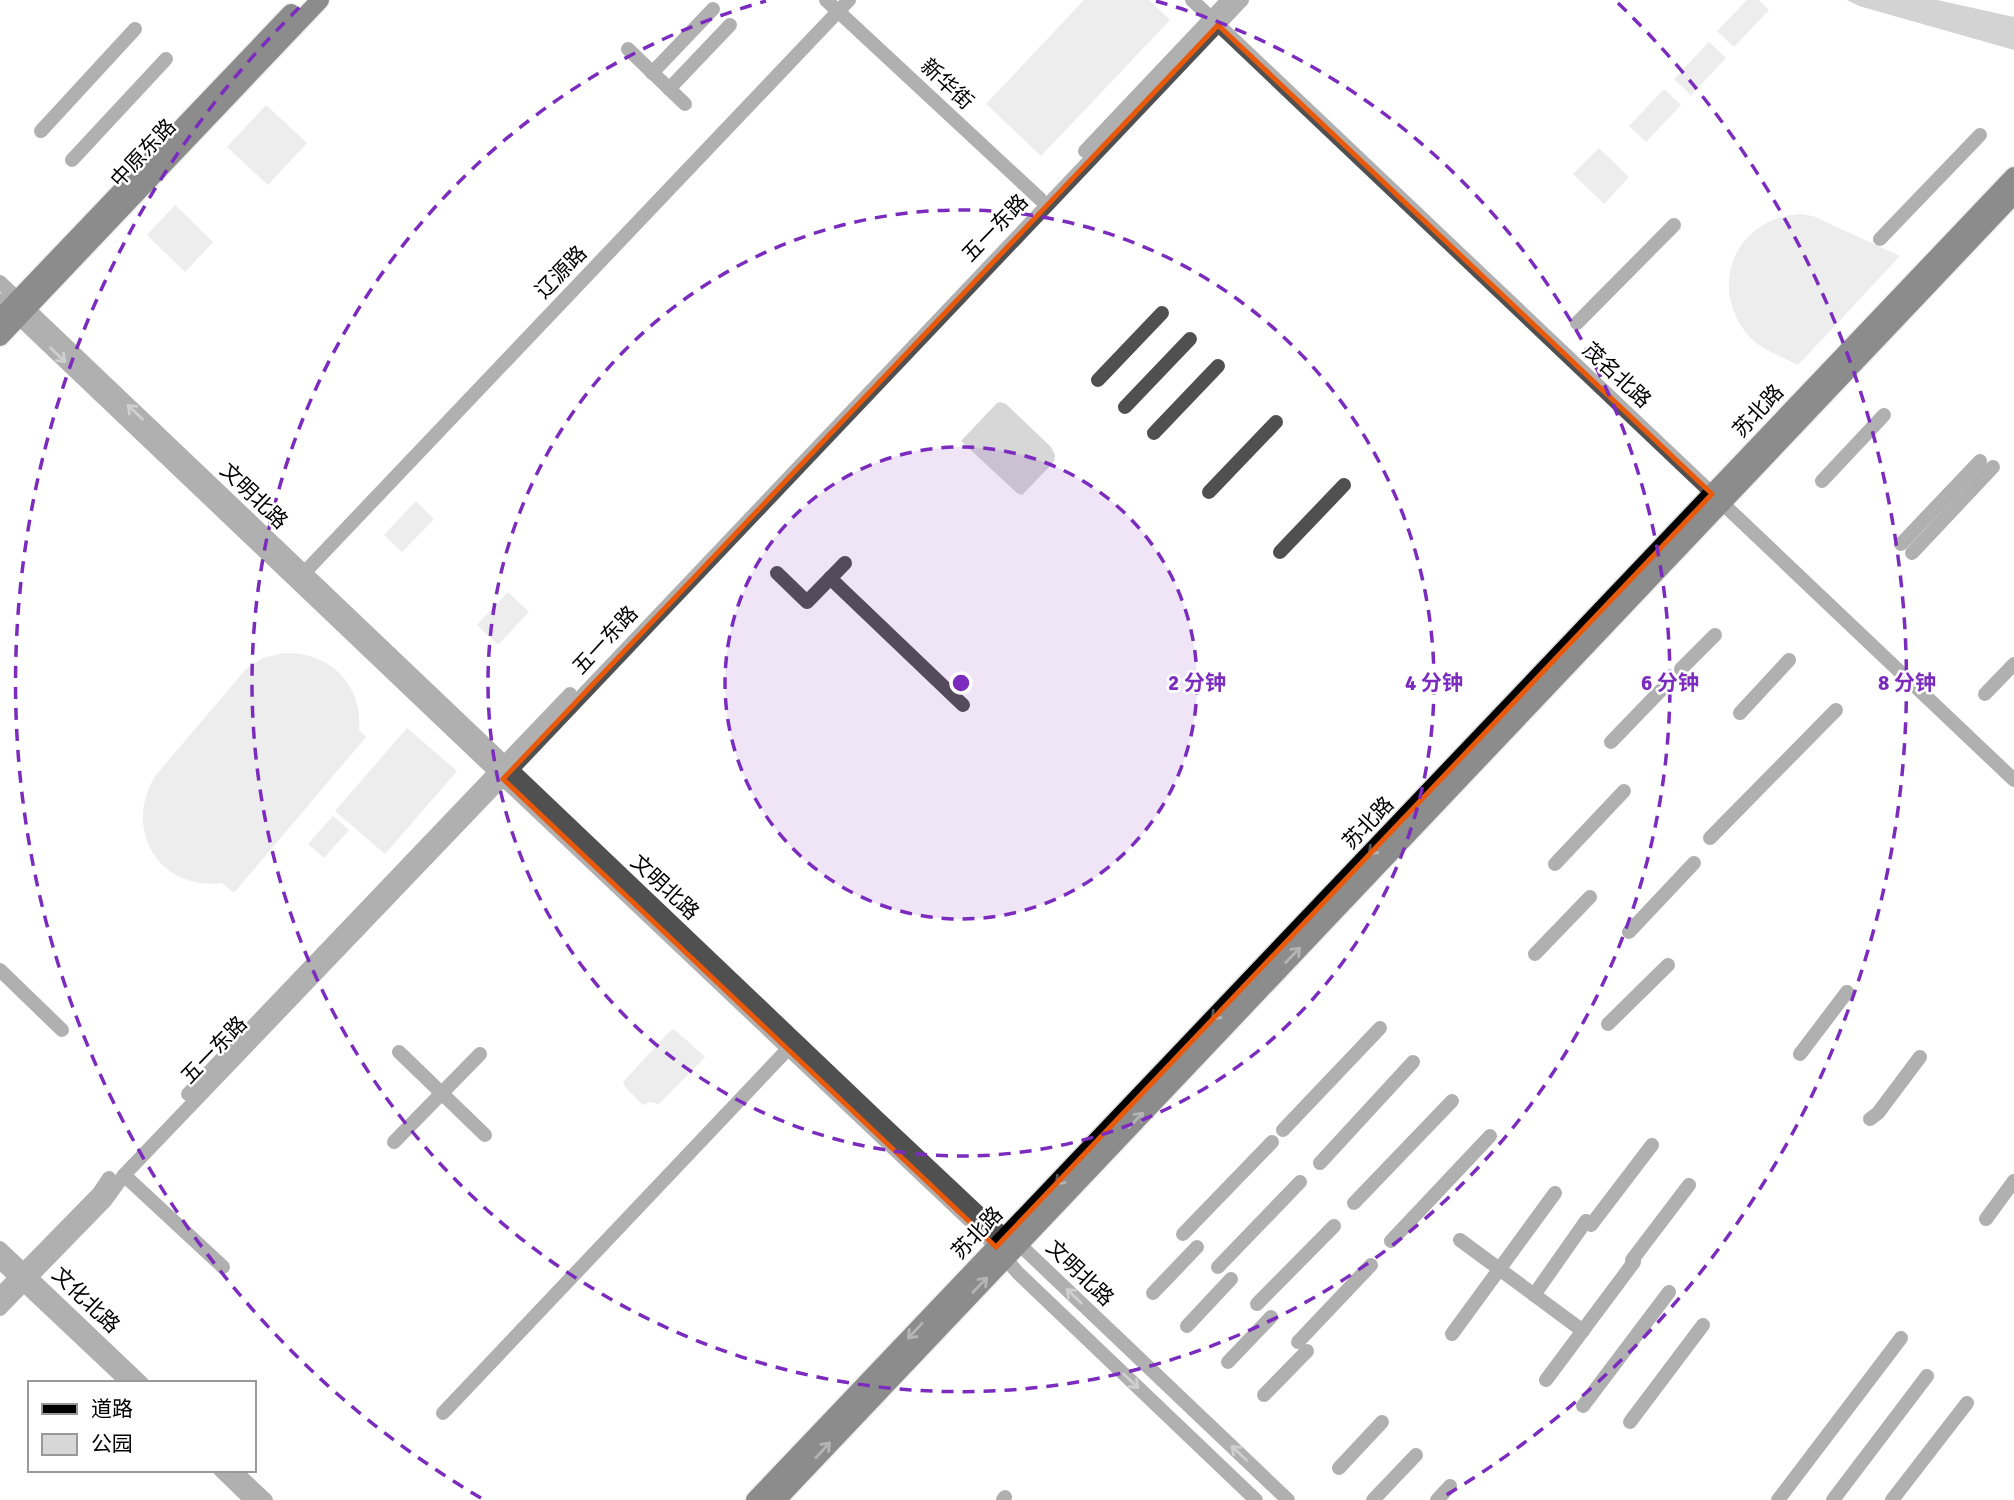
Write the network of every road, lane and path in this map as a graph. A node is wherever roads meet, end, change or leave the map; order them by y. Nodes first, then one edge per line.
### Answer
1 (303, 0) edge
2 (320, 0) edge
3 (826, 0) edge
4 (849, 0) edge
5 (1192, 0) edge
6 (1228, 0) edge
7 (1242, 0) edge
8 (713, 9) dead end
9 (838, 11) junction
10 (1214, 21) junction
11 (730, 25) dead end
12 (135, 29) dead end
13 (628, 49) dead end
14 (166, 59) dead end
15 (652, 73) junction
16 (669, 89) junction
17 (685, 104) dead end
18 (41, 131) dead end
19 (1980, 135) dead end
20 (72, 160) dead end
21 (2014, 176) edge
22 (2014, 195) edge
23 (1040, 199) junction
24 (1674, 225) dead end
25 (1880, 239) dead end
26 (0, 282) edge
27 (12, 309) edge
28 (1162, 313) dead end
29 (1577, 323) dead end
30 (0, 337) edge
31 (1190, 339) dead end
32 (1218, 366) dead end
33 (1098, 380) dead end
34 (1125, 407) dead end
35 (1884, 415) dead end
36 (1276, 422) dead end
37 (1154, 433) dead end
38 (1987, 464) dead end
39 (1822, 481) dead end
40 (1343, 485) dead end
41 (1209, 492) dead end
42 (1717, 499) junction
43 (1906, 549) dead end
44 (1280, 552) dead end
45 (845, 563) dead end
46 (304, 573) junction
47 (777, 573) dead end
48 (830, 578) junction
49 (1715, 635) dead end
50 (1789, 660) dead end
51 (2014, 664) edge
52 (1681, 669) dead end
53 (1667, 684) dead end
54 (1984, 694) dead end
55 (963, 705) dead end
56 (1836, 710) dead end
57 (1740, 713) dead end
58 (1611, 742) dead end
59 (503, 771) junction
60 (2014, 780) edge
61 (1624, 791) dead end
62 (1710, 838) dead end
63 (1694, 863) dead end
64 (1555, 864) dead end
65 (1590, 897) dead end
66 (1629, 932) dead end
67 (1535, 954) dead end
68 (1668, 965) dead end
69 (0, 970) edge
70 (1847, 992) dead end
71 (1608, 1024) dead end
72 (1380, 1028) dead end
73 (62, 1030) dead end
74 (788, 1049) junction
75 (399, 1052) dead end
76 (1800, 1054) dead end
77 (480, 1055) dead end
78 (1920, 1057) dead end
79 (1413, 1062) dead end
80 (442, 1093) junction
81 (1452, 1101) dead end
82 (1870, 1119) dead end
83 (1283, 1130) dead end
84 (485, 1135) dead end
85 (1490, 1136) dead end
86 (394, 1142) dead end
87 (1272, 1142) dead end
88 (1652, 1145) dead end
89 (1320, 1163) dead end
90 (124, 1175) junction
91 (2014, 1181) edge
92 (1300, 1182) dead end
93 (1689, 1185) dead end
94 (1555, 1193) dead end
95 (1354, 1203) dead end
96 (1986, 1219) dead end
97 (1334, 1226) dead end
98 (1183, 1234) dead end
99 (1460, 1240) dead end
100 (1391, 1241) dead end
101 (1007, 1246) junction
102 (1197, 1247) dead end
103 (0, 1248) edge
104 (0, 1262) edge
105 (1371, 1265) dead end
106 (223, 1267) dead end
107 (1218, 1267) dead end
108 (1500, 1269) junction
109 (24, 1277) junction
110 (1231, 1279) dead end
111 (1670, 1292) dead end
112 (1153, 1293) dead end
113 (0, 1294) edge
114 (1534, 1295) junction
115 (1257, 1304) dead end
116 (0, 1309) edge
117 (1271, 1317) dead end
118 (1703, 1325) dead end
119 (1187, 1326) dead end
120 (1583, 1331) junction
121 (1452, 1334) dead end
122 (1901, 1338) dead end
123 (1228, 1362) dead end
124 (1927, 1376) dead end
125 (1546, 1380) dead end
126 (126, 1381) edge
127 (140, 1381) edge
128 (1264, 1395) dead end
129 (1966, 1403) dead end
130 (1583, 1406) dead end
131 (443, 1413) dead end
132 (1382, 1422) dead end
133 (1630, 1422) dead end
134 (1416, 1455) dead end
135 (1339, 1468) dead end
136 (222, 1472) edge
137 (236, 1472) edge
138 (1450, 1486) dead end
139 (251, 1500) edge
140 (266, 1500) edge
141 (755, 1500) edge
142 (776, 1500) edge
143 (1256, 1500) edge
144 (1288, 1500) edge
145 (1373, 1500) edge
146 (1437, 1500) edge
147 (1778, 1500) edge
148 (1833, 1500) edge
149 (1892, 1500) edge

1 - 27 main road, 中原东路
2 - 27 main road, 中原东路
3 - 9 street, 新华街
4 - 9 street, 辽源路
5 - 10 street, 茂名北路
6 - 10 street, 五一东路
7 - 10 street, 五一东路
8 - 15 street
9 - 23 street, 新华街
9 - 46 street, 辽源路
10 - 23 street, 五一东路
10 - 42 street, 茂名北路
10 - 59 street, 五一东路
11 - 16 street
12 - 18 street
13 - 15 street
14 - 20 street
15 - 16 street
16 - 17 street
19 - 25 street
21 - 42 main road, 苏北路
22 - 42 main road, 苏北路
23 - 59 street, 五一东路
24 - 29 street
26 - 27 street
27 - 30 main road, 中原东路
46 -> 27 street, 文明北路
27 -> 59 street, 文明北路
28 - 33 street
31 - 34 street
32 - 37 street
35 - 39 street
36 - 41 street
38 - 43 street
40 - 44 street
42 - 60 street, 茂名北路
42 - 101 main road, 苏北路
45 - 48 street
46 - 59 street, 文明北路
47 - 48 street
48 - 55 street
49 - 52 street
50 - 57 street
51 - 54 street
53 - 58 street
56 - 62 street
59 - 74 street, 文明北路
59 - 90 street, 五一东路
59 - 101 street, 文明北路
59 - 109 street, 五一东路
61 - 64 street
63 - 66 street
65 - 67 street
68 - 71 street
69 - 73 street
70 - 76 street
72 - 83 street
74 - 101 street, 文明北路
74 - 131 street
75 - 80 street
77 - 80 street
78 - 82 street
79 - 89 street
80 - 84 street
80 - 86 street
81 - 95 street
85 - 100 street
87 - 98 street
88 - 114 street
90 - 106 street
90 - 109 street, 五一东路
91 - 96 street
92 - 107 street
93 - 120 street
94 - 108 street
97 - 115 street
99 - 108 street
101 -> 141 main road, 苏北路
142 -> 101 main road, 苏北路
101 -> 143 street, 文明北路
144 -> 101 street, 文明北路
102 - 112 street
103 - 109 street, 文化北路
104 - 109 street, 文化北路
105 - 128 street
108 - 114 street
108 - 121 street
109 - 113 street, 五一东路
109 - 116 street, 五一东路
109 - 126 street, 文化北路
109 - 127 street, 文化北路
110 - 119 street
111 - 130 street
114 - 120 street
117 - 123 street
118 - 133 street
120 - 125 street
122 - 147 street
124 - 148 street
129 - 149 street
132 - 135 street
134 - 145 street
136 - 139 street
137 - 140 street
138 - 146 street

